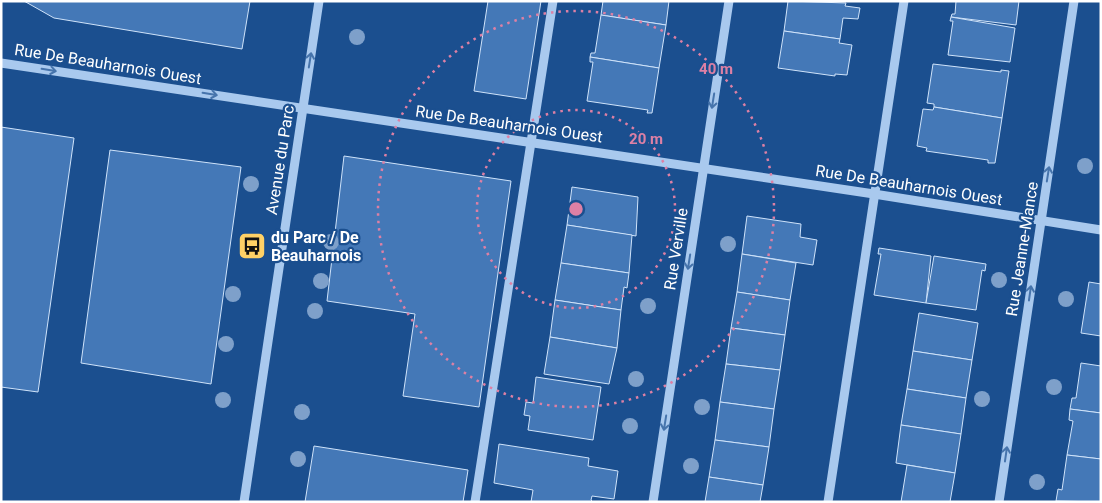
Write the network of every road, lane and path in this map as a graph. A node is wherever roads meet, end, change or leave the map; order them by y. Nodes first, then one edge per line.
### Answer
1 (319, 1) edge
2 (553, 1) edge
3 (728, 1) edge
4 (904, 1) edge
5 (1074, 1) edge
6 (1, 63) edge
7 (304, 108) junction
8 (532, 142) junction
9 (704, 168) junction
10 (874, 194) junction
11 (1041, 222) junction
12 (1101, 230) edge
13 (244, 502) edge
14 (475, 502) edge
15 (653, 502) edge
16 (828, 502) edge
17 (999, 502) edge

7 -> 1 street, Avenue du Parc
2 - 8 street
3 -> 9 street, Rue Verville
4 - 10 street
11 -> 5 street, Rue Jeanne-Mance
6 -> 7 street, Rue De Beauharnois Ouest
7 - 8 street, Rue De Beauharnois Ouest
7 - 13 street, Avenue du Parc
8 - 9 street, Rue De Beauharnois Ouest
8 - 14 street
9 - 10 street, Rue De Beauharnois Ouest
9 -> 15 street, Rue Verville
10 - 11 street, Rue De Beauharnois Ouest
10 - 16 street
11 - 12 street, Rue De Beauharnois Ouest
17 -> 11 street, Rue Jeanne-Mance

